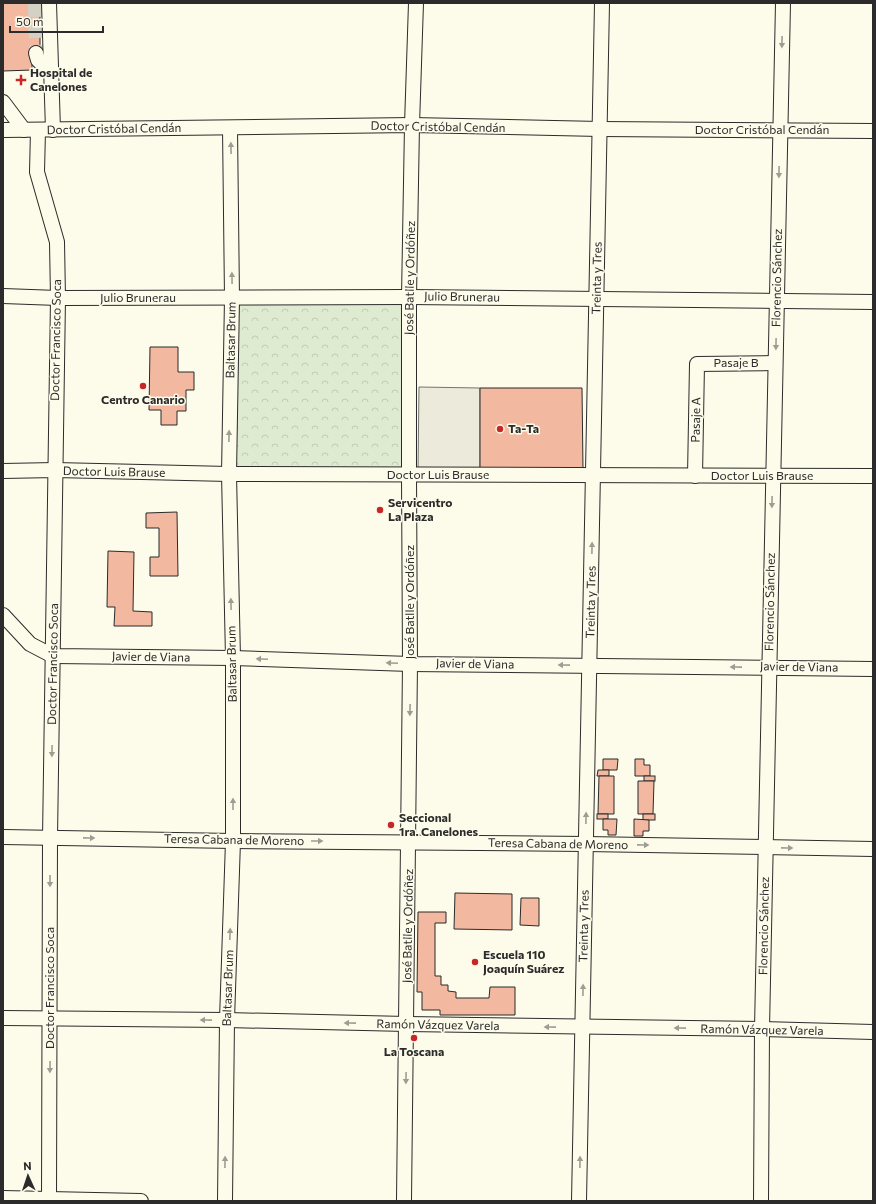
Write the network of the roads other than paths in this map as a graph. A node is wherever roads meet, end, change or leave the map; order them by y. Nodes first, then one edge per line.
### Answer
1 (49, 3) edge
2 (416, 3) edge
3 (602, 3) edge
4 (783, 3) edge
5 (36, 53) tunnel mouth
6 (51, 73) junction
7 (3, 102) edge
8 (412, 125) junction
9 (230, 128) junction
10 (600, 129) junction
11 (3, 130) edge
12 (31, 130) junction
13 (53, 130) junction
14 (780, 130) junction
15 (873, 131) edge
16 (3, 296) edge
17 (409, 297) junction
18 (58, 298) junction
19 (232, 298) junction
20 (596, 299) junction
21 (776, 301) junction
22 (873, 302) edge
23 (775, 363) junction
24 (697, 364) joint
25 (55, 470) junction
26 (3, 471) edge
27 (229, 474) junction
28 (409, 475) junction
29 (593, 476) junction
30 (695, 476) junction
31 (773, 476) junction
32 (873, 476) edge
33 (3, 615) edge
34 (53, 656) junction
35 (233, 658) junction
36 (410, 664) junction
37 (590, 665) junction
38 (769, 667) junction
39 (873, 669) edge
40 (3, 837) edge
41 (50, 838) junction
42 (233, 841) junction
43 (408, 842) junction
44 (586, 844) junction
45 (766, 847) junction
46 (873, 849) edge
47 (3, 1018) edge
48 (50, 1018) junction
49 (227, 1020) junction
50 (407, 1024) junction
51 (583, 1027) junction
52 (762, 1029) junction
53 (873, 1032) edge
54 (3, 1198) edge
55 (49, 1200) edge
56 (141, 1201) edge
57 (225, 1201) edge
58 (404, 1201) edge
59 (579, 1201) edge
60 (761, 1201) edge

1 - 6 street
2 - 8 street, José Batlle y Ordóñez
3 - 10 street, Treinta y Tres
4 -> 14 street, Florencio Sánchez
5 - 6 street
6 - 13 street
7 - 12 street
8 - 9 street, Doctor Cristóbal Cendán
8 - 10 street, Doctor Cristóbal Cendán
8 - 17 street, José Batlle y Ordóñez
9 - 13 street, Doctor Cristóbal Cendán
19 -> 9 street, Baltasar Brum
10 - 14 street, Doctor Cristóbal Cendán
10 - 20 street, Treinta y Tres
11 - 12 street, Doctor Cristóbal Cendán
12 - 13 street, Doctor Cristóbal Cendán
12 - 18 street, Doctor Francisco Soca
14 - 15 street, Doctor Cristóbal Cendán
14 -> 21 street, Florencio Sánchez
16 - 18 street, Julio Brunerau
17 - 19 street, Julio Brunerau
17 - 20 street, Julio Brunerau
17 - 28 street, José Batlle y Ordóñez
18 - 19 street, Julio Brunerau
18 - 25 street, Doctor Francisco Soca
27 -> 19 street, Baltasar Brum
20 - 21 street, Julio Brunerau
20 - 29 street, Treinta y Tres
21 - 22 street, Julio Brunerau
21 -> 23 street, Florencio Sánchez
23 - 24 street, Pasaje B
23 - 31 street, Florencio Sánchez
24 - 30 street, Pasaje A
25 - 26 street, Doctor Luis Brause
25 - 27 street, Doctor Luis Brause
25 - 34 street, Doctor Francisco Soca
27 - 28 street, Doctor Luis Brause
35 -> 27 street, Baltasar Brum
28 - 29 street, Doctor Luis Brause
28 - 36 street, José Batlle y Ordóñez
29 - 30 street, Doctor Luis Brause
37 -> 29 street, Treinta y Tres
30 - 31 street, Doctor Luis Brause
31 - 32 street, Doctor Luis Brause
31 -> 38 street, Florencio Sánchez
33 - 34 street
34 - 35 street, Javier de Viana
34 -> 41 street, Doctor Francisco Soca
36 -> 35 street, Javier de Viana
42 -> 35 street, Baltasar Brum
37 -> 36 street, Javier de Viana
36 -> 43 street, José Batlle y Ordóñez
38 -> 37 street, Javier de Viana
44 -> 37 street, Treinta y Tres
38 - 39 street, Javier de Viana
38 - 45 street, Florencio Sánchez
40 - 41 street, Teresa Cabana de Moreno
41 -> 42 street, Teresa Cabana de Moreno
41 -> 48 street, Doctor Francisco Soca
42 -> 43 street, Teresa Cabana de Moreno
49 -> 42 street, Baltasar Brum
43 - 44 street, Teresa Cabana de Moreno
43 - 50 street, José Batlle y Ordóñez
44 -> 45 street, Teresa Cabana de Moreno
51 -> 44 street, Treinta y Tres
45 -> 46 street, Teresa Cabana de Moreno
45 - 52 street, Florencio Sánchez
47 - 48 street, Ramón Vázquez Varela
49 -> 48 street, Ramón Vázquez Varela
48 -> 55 street, Doctor Francisco Soca
50 -> 49 street, Ramón Vázquez Varela
57 -> 49 street, Baltasar Brum
51 -> 50 street, Ramón Vázquez Varela
50 -> 58 street, José Batlle y Ordóñez
52 -> 51 street, Ramón Vázquez Varela
59 -> 51 street, Treinta y Tres
52 - 53 street, Ramón Vázquez Varela
52 - 60 street, Florencio Sánchez
54 - 55 street
55 - 56 street

